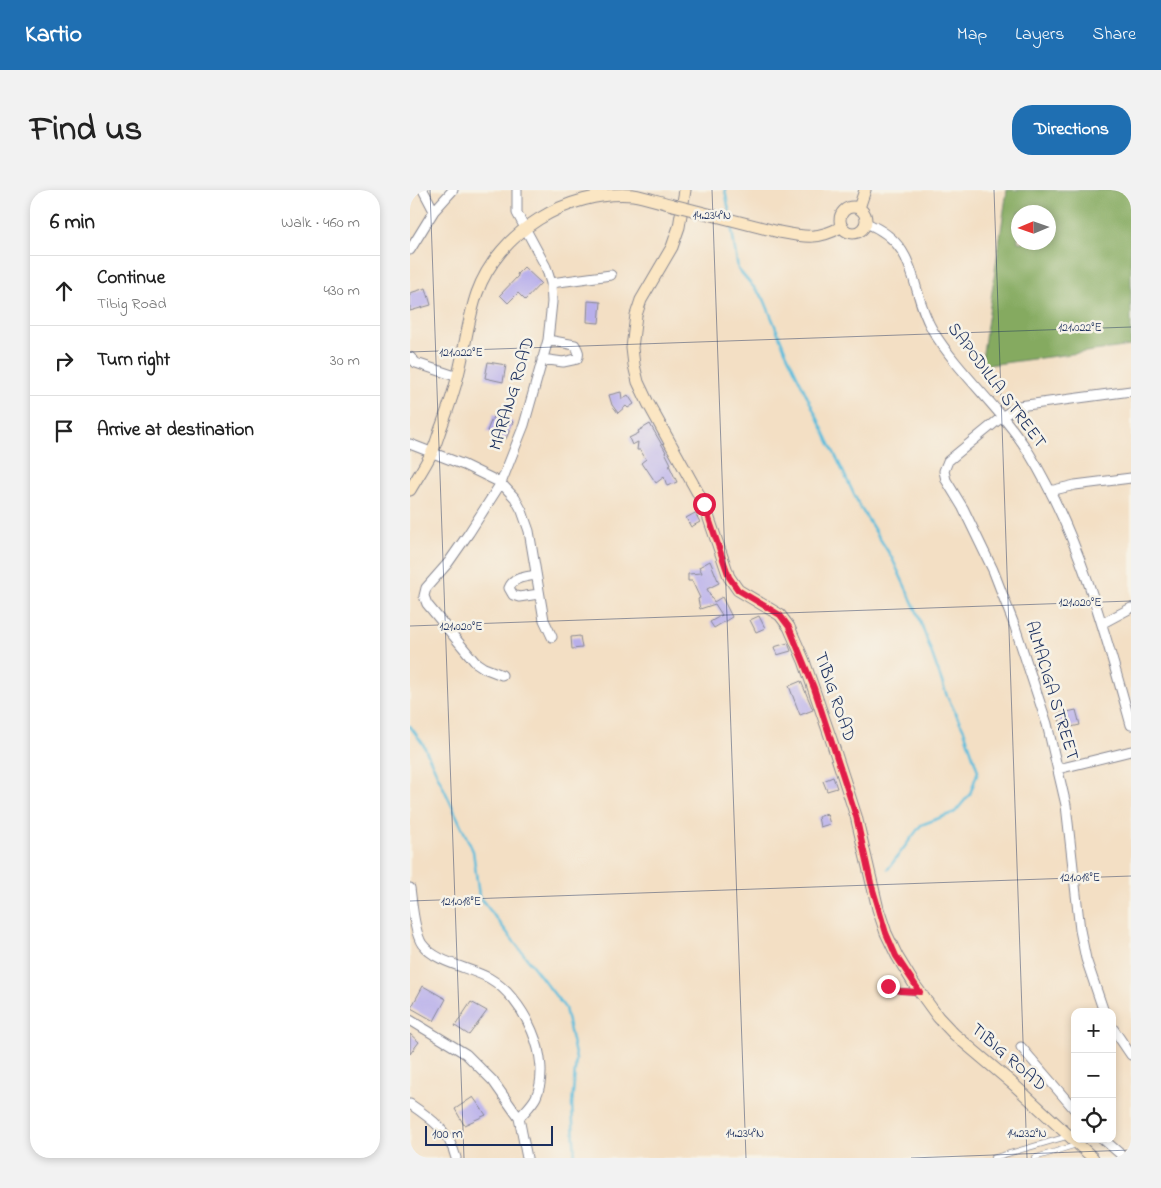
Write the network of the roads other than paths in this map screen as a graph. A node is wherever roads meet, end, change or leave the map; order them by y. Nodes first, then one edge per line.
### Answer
1 (423, 190) edge
2 (453, 190) edge
3 (517, 190) edge
4 (684, 190) edge
5 (865, 190) edge
6 (859, 208) junction
7 (434, 210) junction
8 (866, 224) junction
9 (524, 227) junction
10 (841, 227) junction
11 (410, 250) edge
12 (611, 275) dead end
13 (551, 282) junction
14 (548, 340) junction
15 (410, 357) edge
16 (542, 359) junction
17 (458, 377) junction
18 (1131, 390) edge
19 (1003, 416) junction
20 (410, 444) edge
21 (432, 452) junction
22 (1131, 478) edge
23 (500, 483) junction
24 (410, 490) edge
25 (1050, 491) junction
26 (536, 575) junction
27 (539, 594) junction
28 (1131, 608) edge
29 (1102, 623) junction
30 (552, 637) dead end
31 (502, 675) dead end
32 (1131, 724) edge
33 (1131, 751) edge
34 (1058, 769) junction
35 (410, 888) edge
36 (412, 917) edge
37 (888, 986) dead end
38 (920, 992) junction
39 (1103, 1008) edge
40 (410, 1020) edge
41 (1116, 1033) edge
42 (1022, 1047) dead end
43 (1131, 1055) edge
44 (410, 1104) edge
45 (1071, 1105) edge
46 (519, 1118) junction
47 (1070, 1135) junction
48 (1108, 1143) edge
49 (1079, 1144) junction
50 (456, 1158) edge
51 (527, 1158) edge
52 (993, 1158) edge
53 (1034, 1158) edge
54 (1093, 1158) edge
55 (1125, 1158) edge

1 - 7 street
2 - 7 street
3 - 9 street, MARANG ROAD
4 - 38 main road, TIBIG ROAD
5 - 6 main road
6 - 8 main road
6 - 10 main road
7 - 11 street
8 - 10 main road
8 - 19 street, SAPODILLA STREET
9 - 10 main road, bridge
9 - 13 street, MARANG ROAD
9 - 17 main road
12 - 13 street
13 - 14 street, MARANG ROAD
14 - 16 street, MARANG ROAD
14 - 16 street
15 - 17 street
16 - 23 street, MARANG ROAD
17 - 21 main road
18 - 19 street, ALMACIGA STREET
19 - 25 street, SAPODILLA STREET
19 - 34 street, ALMACIGA STREET
20 - 21 street
21 - 23 street
21 - 24 main road
22 - 25 street
23 - 26 street
23 - 31 street, MARANG ROAD
25 - 29 street, SAPODILLA STREET
26 - 27 street
26 - 27 street
27 - 30 street
28 - 29 street
29 - 32 street, SAPODILLA STREET
33 - 34 street
34 - 39 street, ALMACIGA STREET
35 - 36 street
36 - 46 street
37 - 38 lane
38 - 47 main road, TIBIG ROAD
40 - 46 street
41 - 43 street
42 - 45 street
44 - 50 street
46 - 51 street
47 - 49 main road, TIBIG ROAD
47 - 52 lane
48 - 55 street
49 - 53 lane
49 - 54 main road, TIBIG ROAD

